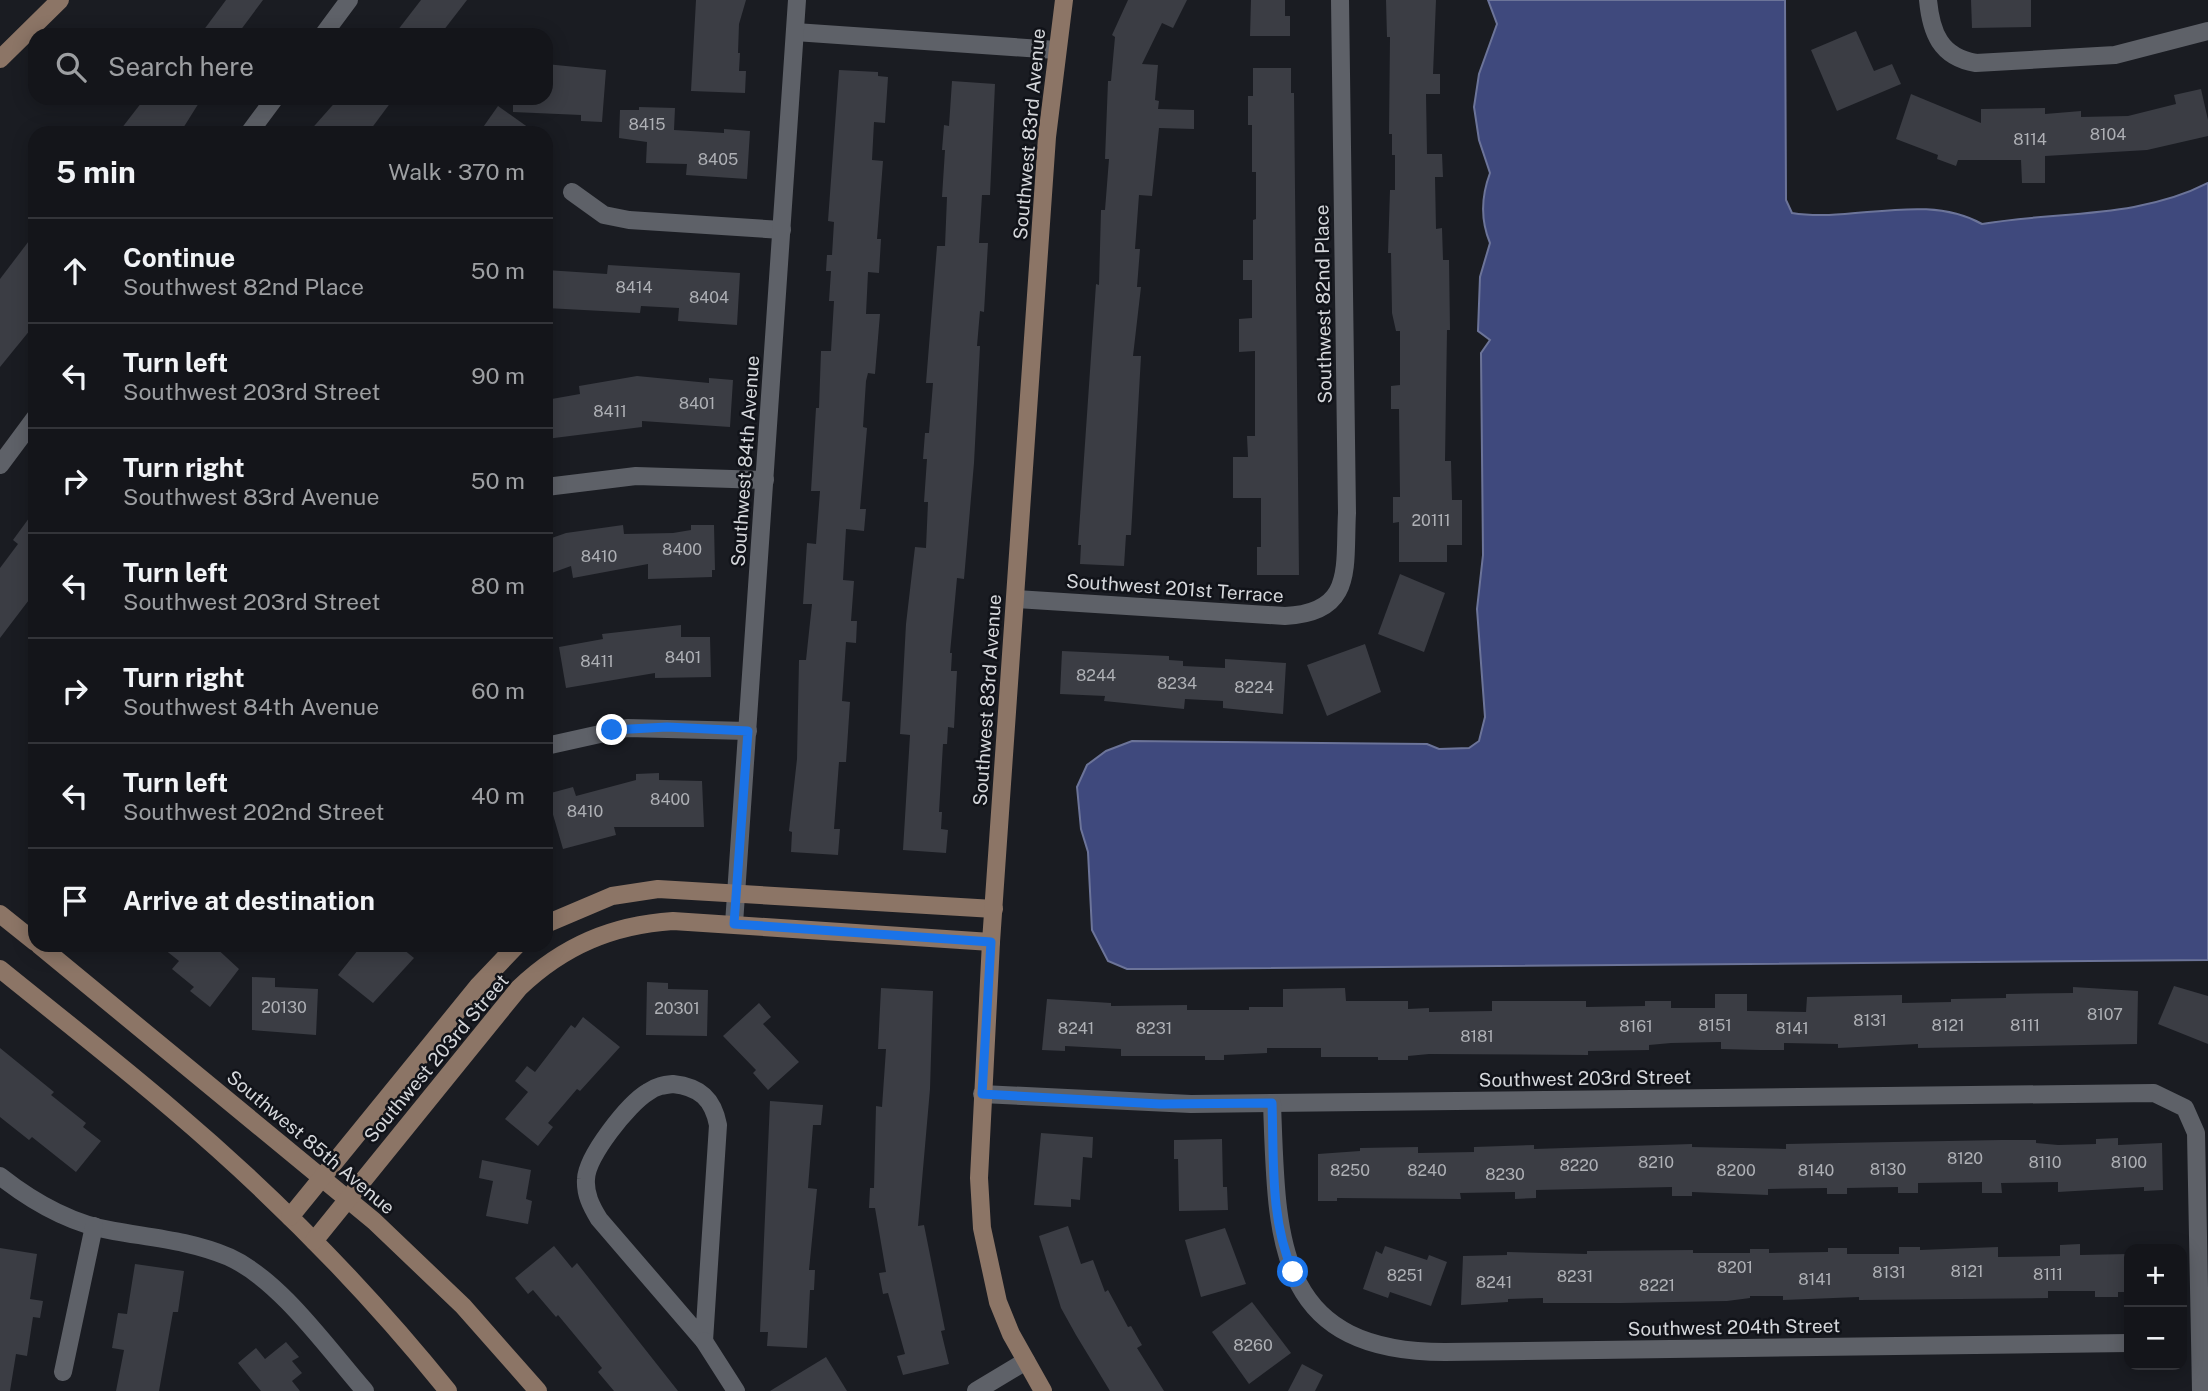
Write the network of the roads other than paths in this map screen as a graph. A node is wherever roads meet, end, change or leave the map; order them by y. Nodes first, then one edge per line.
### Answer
1 (60, 0) edge
2 (349, 0) edge
3 (797, 0) edge
4 (1063, 0) edge
5 (1340, 0) edge
6 (1928, 0) edge
7 (32, 28) edge
8 (328, 28) edge
9 (28, 31) edge
10 (2208, 31) edge
11 (795, 32) junction
12 (1056, 50) junction
13 (0, 59) edge
14 (270, 105) edge
15 (254, 126) edge
16 (572, 192) dead end
17 (782, 230) junction
18 (28, 427) edge
19 (0, 465) edge
20 (765, 480) junction
21 (553, 486) edge
22 (1016, 598) junction
23 (1330, 605) joint
24 (748, 731) junction
25 (553, 745) edge
26 (737, 893) junction
27 (994, 909) junction
28 (0, 914) edge
29 (553, 921) edge
30 (734, 924) junction
31 (28, 937) edge
32 (991, 942) junction
33 (47, 952) edge
34 (510, 952) edge
35 (0, 969) edge
36 (982, 1094) junction
37 (1272, 1103) junction
38 (0, 1176) edge
39 (323, 1176) junction
40 (348, 1199) junction
41 (290, 1217) junction
42 (94, 1226) junction
43 (314, 1241) junction
44 (704, 1341) junction
45 (2124, 1343) edge
46 (2191, 1343) edge
47 (1026, 1362) junction
48 (63, 1372) dead end
49 (356, 1388) edge
50 (448, 1391) edge
51 (538, 1391) edge
52 (736, 1391) edge
53 (976, 1391) edge
54 (1043, 1391) edge
55 (2201, 1391) edge

1 - 7 street
2 - 8 street
3 - 11 street, Southwest 84th Avenue
4 - 12 street, Southwest 83rd Avenue
5 - 23 street, Southwest 82nd Place
6 - 10 street
9 - 13 street
11 - 12 street
11 - 17 street, Southwest 84th Avenue
12 - 22 street, Southwest 83rd Avenue
14 - 15 street
16 - 17 street
17 - 20 street, Southwest 84th Avenue
18 - 19 street
20 - 21 street
20 - 24 street, Southwest 84th Avenue
22 - 23 street, Southwest 201st Terrace
22 - 27 street, Southwest 83rd Avenue
24 - 25 street
24 - 26 street, Southwest 84th Avenue
26 - 27 street
26 - 29 street
26 - 30 street, Southwest 84th Avenue
27 - 32 street, Southwest 83rd Avenue
28 - 31 street, Southwest 85th Avenue
30 - 32 street, Southwest 203rd Street
30 - 40 street, Southwest 203rd Street
32 - 36 street, Southwest 83rd Avenue
33 - 39 street, Southwest 85th Avenue
34 - 39 street, Southwest 203rd Street
35 - 41 street
36 - 37 street, Southwest 203rd Street
36 - 47 street, Southwest 83rd Avenue
37 - 45 street, Southwest 204th Street
37 - 46 street, Southwest 203rd Street
38 - 42 street
39 - 40 street, Southwest 85th Avenue
39 - 41 street, Southwest 203rd Street
40 - 43 street, Southwest 203rd Street
40 - 51 street, Southwest 85th Avenue
41 - 43 street
42 - 48 street
42 - 49 street
43 - 50 street
44 - 44 street
44 - 52 street
46 - 55 street
47 - 53 street
47 - 54 street, Southwest 83rd Avenue

